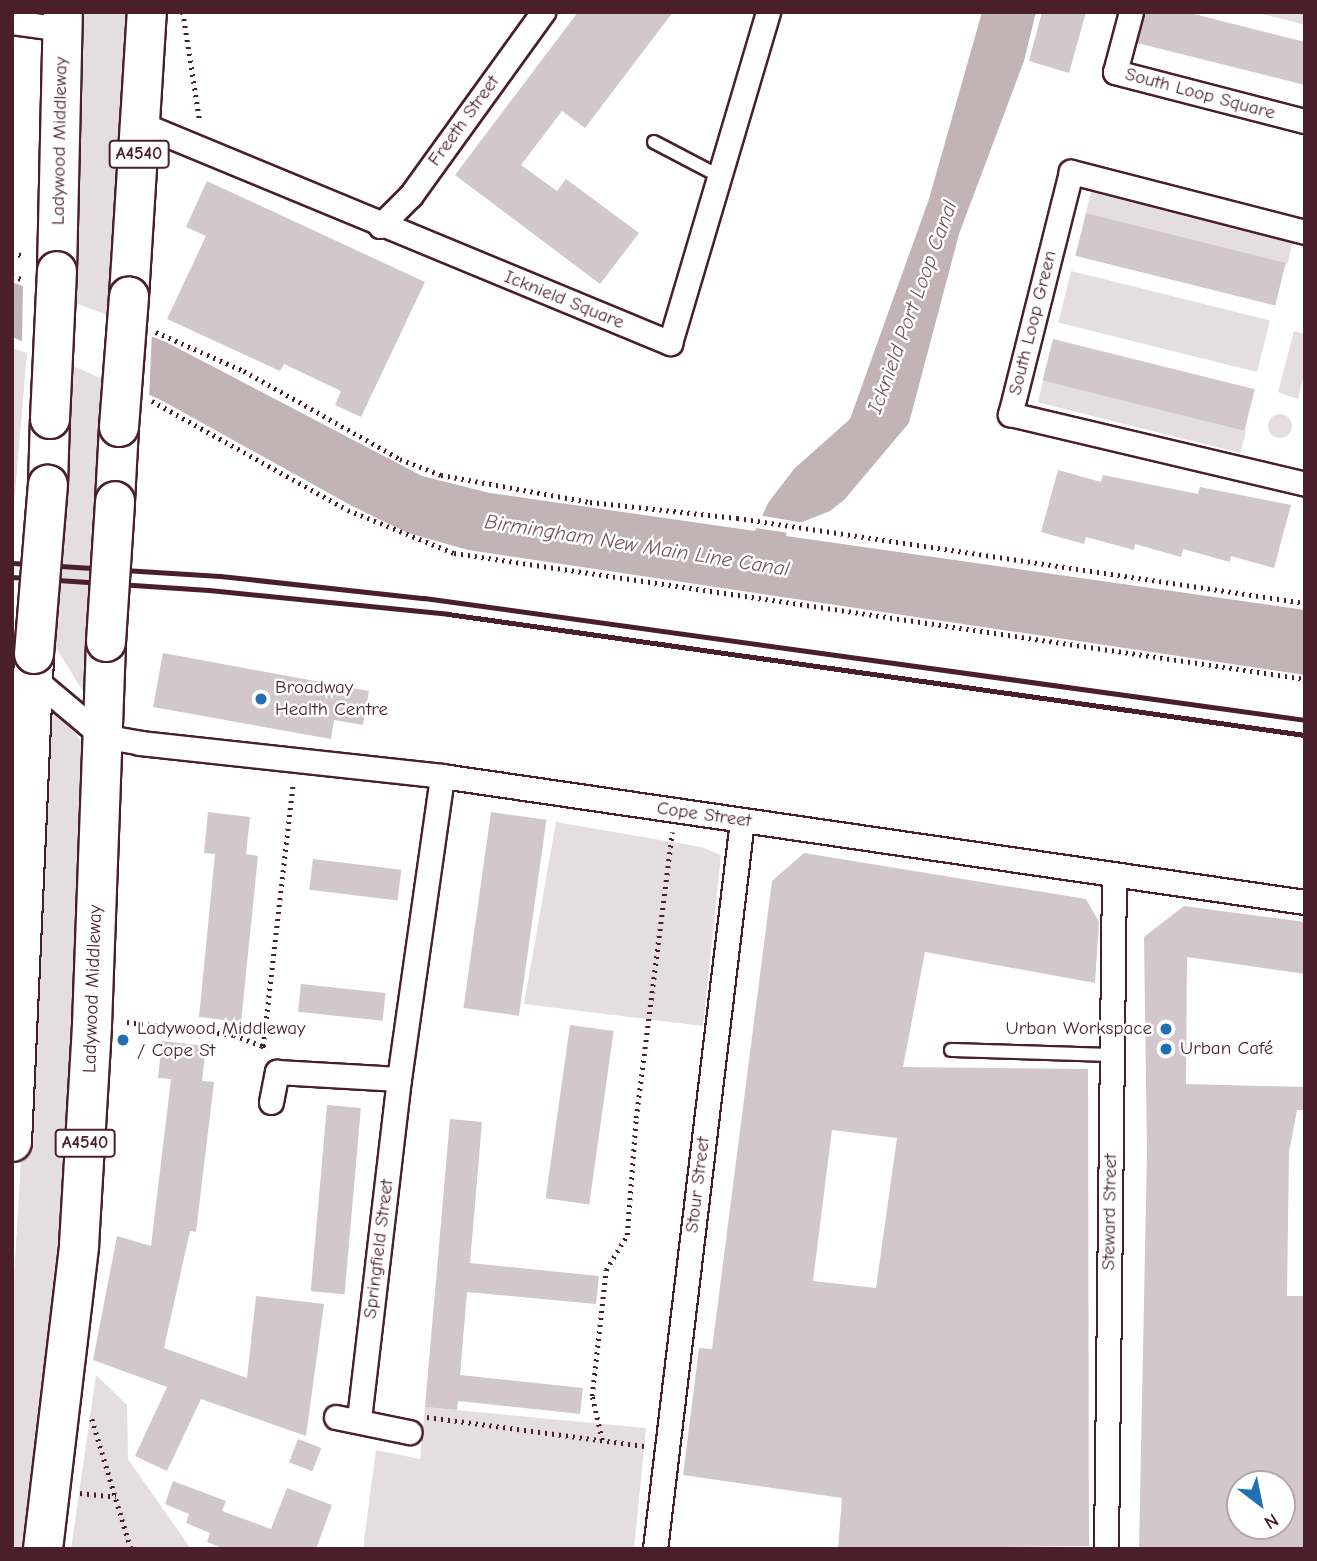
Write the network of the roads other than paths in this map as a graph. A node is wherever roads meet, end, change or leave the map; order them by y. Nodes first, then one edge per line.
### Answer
1 (147, 12) edge
2 (544, 12) edge
3 (768, 12) edge
4 (1131, 12) edge
5 (63, 20) edge
6 (12, 22) edge
7 (1305, 121) edge
8 (141, 124) junction
9 (654, 142) dead end
10 (721, 177) junction
11 (380, 226) junction
12 (1305, 232) edge
13 (1305, 484) edge
14 (33, 665) junction
15 (102, 736) junction
16 (442, 776) junction
17 (743, 821) junction
18 (1114, 875) junction
19 (1305, 902) edge
20 (951, 1050) dead end
21 (1112, 1055) junction
22 (399, 1079) junction
23 (271, 1102) dead end
24 (12, 1142) edge
25 (335, 1417) dead end
26 (359, 1419) junction
27 (409, 1432) road end
28 (43, 1549) edge
29 (655, 1549) edge
30 (1106, 1549) edge

1 - 8 highway, A4540
2 - 11 street, Freeth Street
3 - 10 street, Icknield Square
4 - 7 street, South Loop Square
5 - 6 street
5 - 14 highway, Ladywood Middleway, bridge
8 - 11 street, Icknield Square
8 - 15 highway, Ladywood Middleway / A4540, bridge
9 - 10 lane
10 - 11 street, Icknield Square
12 - 13 street, South Loop Green
14 - 15 street
14 - 24 highway
15 - 16 street, Cope Street
15 - 28 highway, Ladywood Middleway / A4540
16 - 17 street, Cope Street
16 - 22 street, Springfield Street
17 - 18 street, Cope Street
17 - 29 street, Stour Street
18 - 19 street, Cope Street
18 - 21 street, Steward Street
20 - 21 lane
21 - 30 street, Steward Street
22 - 23 street
22 - 26 street, Springfield Street
25 - 26 street
26 - 27 street

